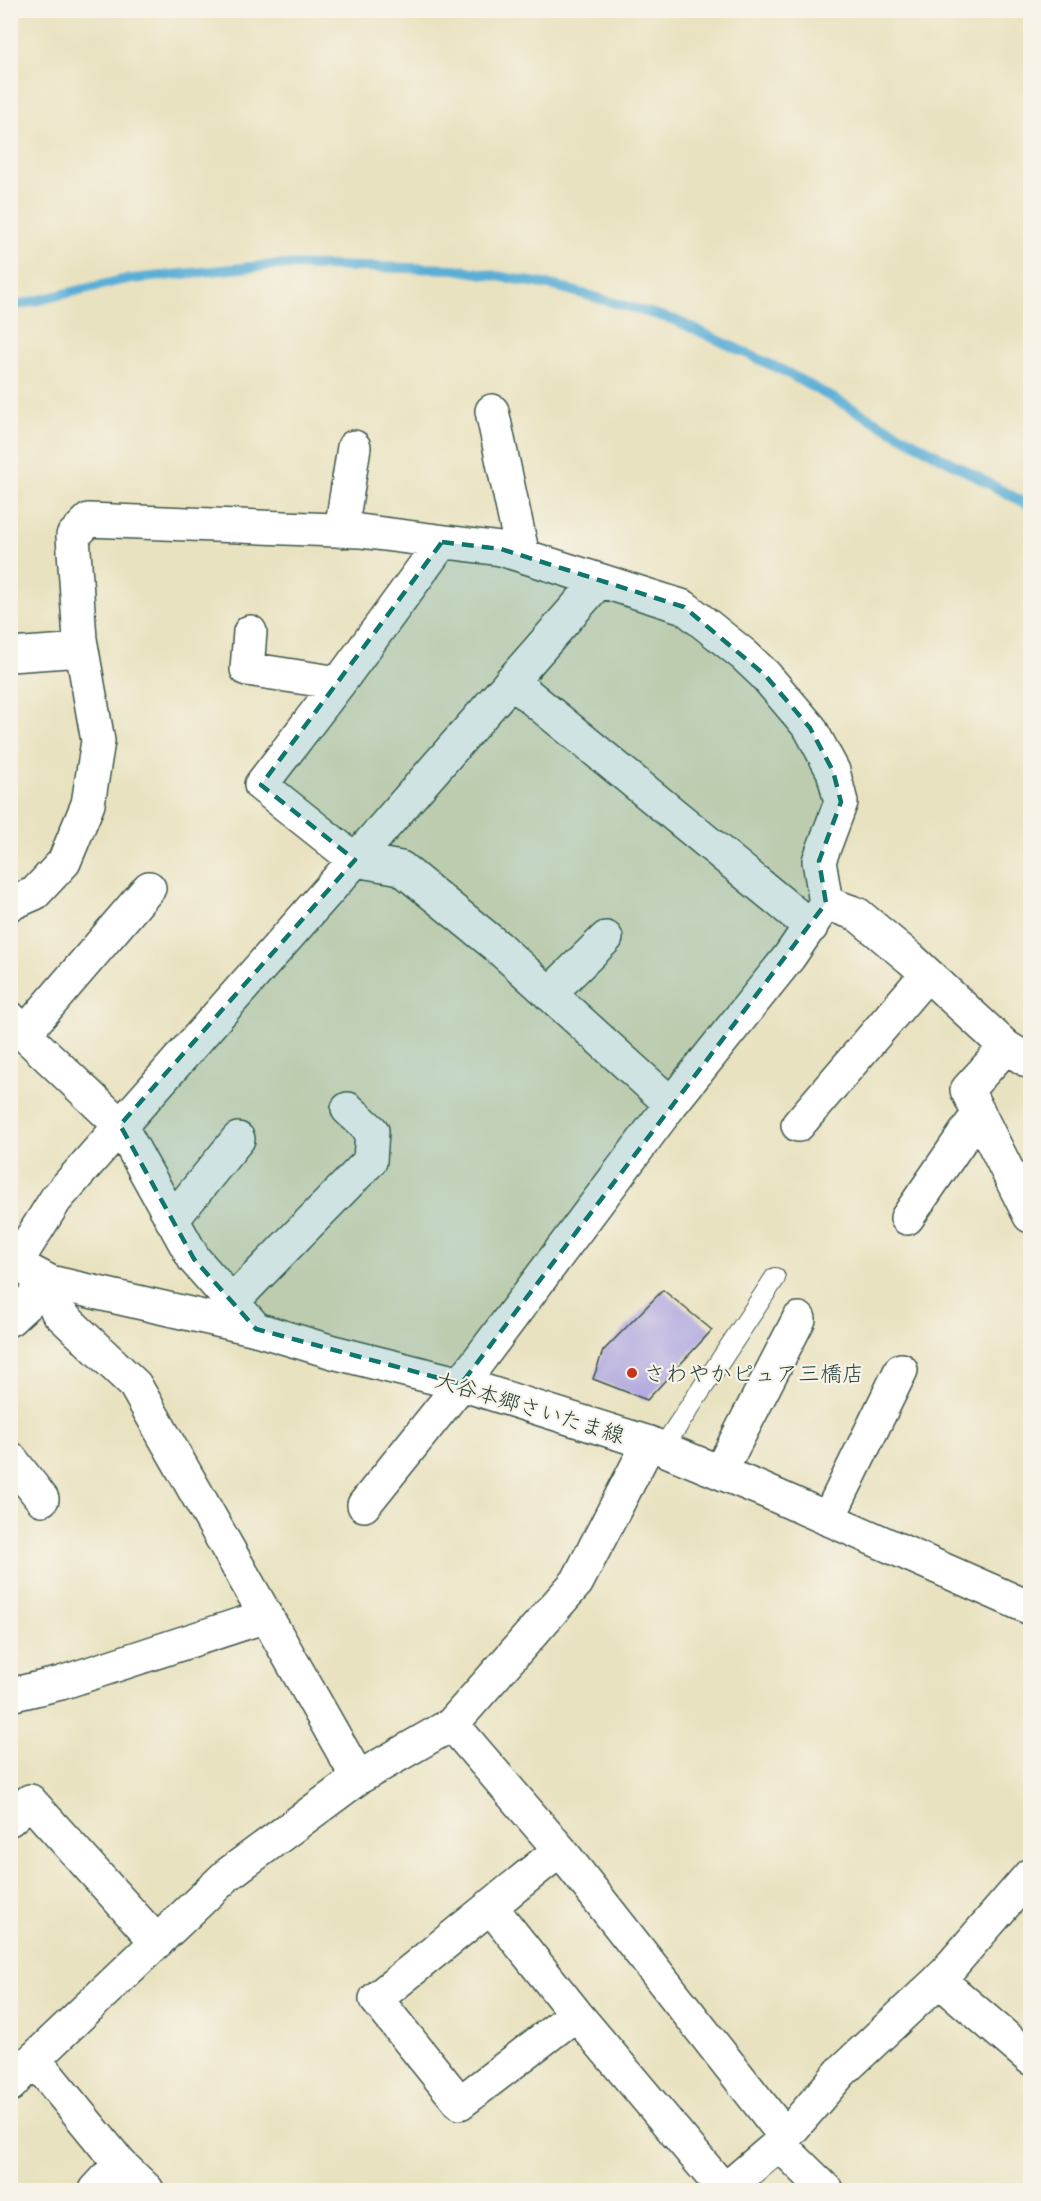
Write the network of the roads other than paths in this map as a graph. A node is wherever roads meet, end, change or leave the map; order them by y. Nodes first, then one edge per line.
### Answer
1 (492, 411) dead end
2 (354, 447) dead end
3 (341, 531) junction
4 (442, 542) junction
5 (523, 556) junction
6 (599, 581) junction
7 (250, 632) dead end
8 (82, 650) junction
9 (10, 655) edge
10 (511, 681) junction
11 (339, 683) junction
12 (355, 860) junction
13 (149, 888) dead end
14 (10, 904) edge
15 (818, 915) junction
16 (606, 938) dead end
17 (927, 974) junction
18 (549, 994) junction
19 (17, 1026) edge
20 (1018, 1055) edge
21 (671, 1104) junction
22 (348, 1109) dead end
23 (979, 1113) junction
24 (120, 1125) junction
25 (798, 1125) dead end
26 (238, 1139) dead end
27 (1030, 1216) edge
28 (907, 1218) dead end
29 (172, 1220) junction
30 (13, 1262) edge
31 (775, 1278) dead end
32 (50, 1282) junction
33 (232, 1302) junction
34 (10, 1319) edge
35 (799, 1319) dead end
36 (256, 1329) junction
37 (901, 1370) dead end
38 (461, 1384) junction
39 (655, 1446) junction
40 (10, 1458) edge
41 (720, 1472) junction
42 (42, 1499) dead end
43 (364, 1505) dead end
44 (828, 1519) junction
45 (1030, 1608) edge
46 (266, 1616) junction
47 (10, 1695) edge
48 (452, 1724) junction
49 (358, 1778) junction
50 (10, 1820) edge
51 (560, 1850) junction
52 (1030, 1875) edge
53 (490, 1906) junction
54 (157, 1942) junction
55 (939, 1980) junction
56 (576, 2014) junction
57 (1030, 2058) edge
58 (34, 2060) junction
59 (10, 2085) edge
60 (782, 2140) junction
61 (120, 2164) junction
62 (96, 2190) edge
63 (147, 2190) edge
64 (724, 2190) edge
65 (826, 2190) edge

1 - 5 street
2 - 3 street
3 - 4 street
3 - 8 street
4 - 5 street
4 - 11 street
5 - 6 street
6 - 10 street
6 - 15 street
7 - 11 street
8 - 9 street
8 - 14 street
10 - 12 street
10 - 15 street
11 - 12 street
12 - 18 street
12 - 24 street
13 - 19 street
15 - 17 street
15 - 21 street
16 - 18 street
17 - 20 street
17 - 25 street
18 - 21 street
19 - 24 street
20 - 23 street
21 - 38 street
22 - 33 street
23 - 27 street
23 - 28 street
24 - 29 street
24 - 30 street
26 - 29 street
29 - 33 street
30 - 32 street, 大谷本郷さいたま線
31 - 39 lane
32 - 34 street
32 - 36 street, 大谷本郷さいたま線
32 - 46 street
33 - 36 street
35 - 41 street
36 - 38 street, 大谷本郷さいたま線
37 - 44 street
38 - 39 street, 大谷本郷さいたま線
38 - 43 street
39 - 41 street, 大谷本郷さいたま線
39 - 48 street
40 - 42 street
41 - 44 street, 大谷本郷さいたま線
44 - 45 street, 大谷本郷さいたま線
46 - 47 street
46 - 49 street
48 - 49 street
48 - 51 street
49 - 54 street
50 - 54 street
51 - 53 street
51 - 60 street
52 - 55 street
53 - 56 street
53 - 56 street
54 - 58 street
55 - 57 street
55 - 60 street
56 - 64 street
58 - 59 street
58 - 61 street
60 - 64 street
60 - 65 street
61 - 62 street
61 - 63 street

